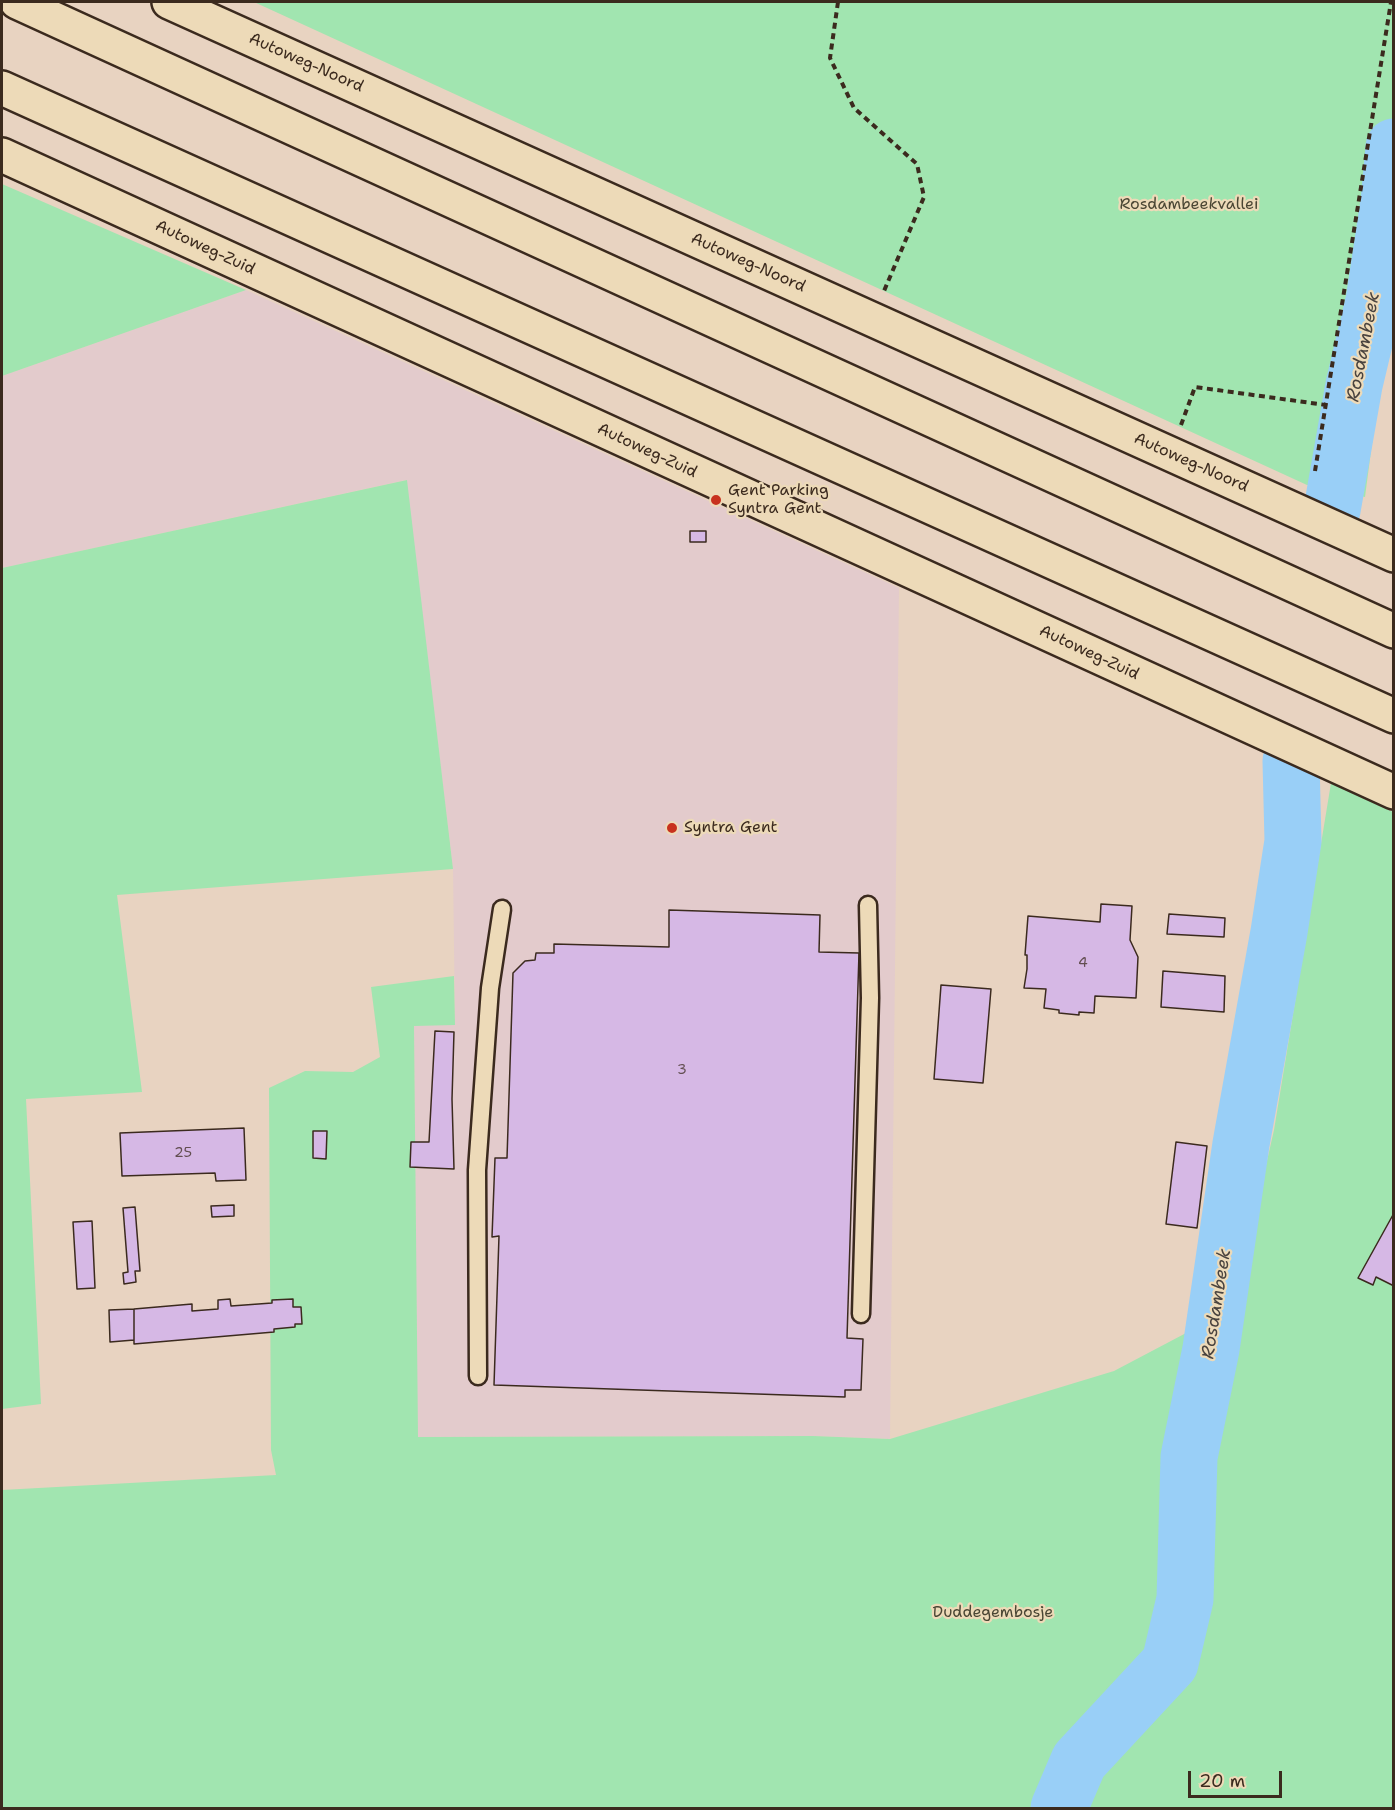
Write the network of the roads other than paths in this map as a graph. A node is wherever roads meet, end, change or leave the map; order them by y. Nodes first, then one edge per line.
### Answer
1 (17, 2) edge
2 (169, 2) edge
3 (2, 88) edge
4 (2, 155) edge
5 (1394, 555) edge
6 (1394, 631) edge
7 (1394, 716) edge
8 (1394, 792) edge
9 (868, 905) dead end
10 (502, 909) dead end
11 (861, 1314) dead end
12 (478, 1376) dead end

1 - 6 main road
2 - 5 main road, Autoweg-Noord
3 - 7 main road
4 - 8 main road, Autoweg-Zuid
9 - 11 lane
10 - 12 lane

